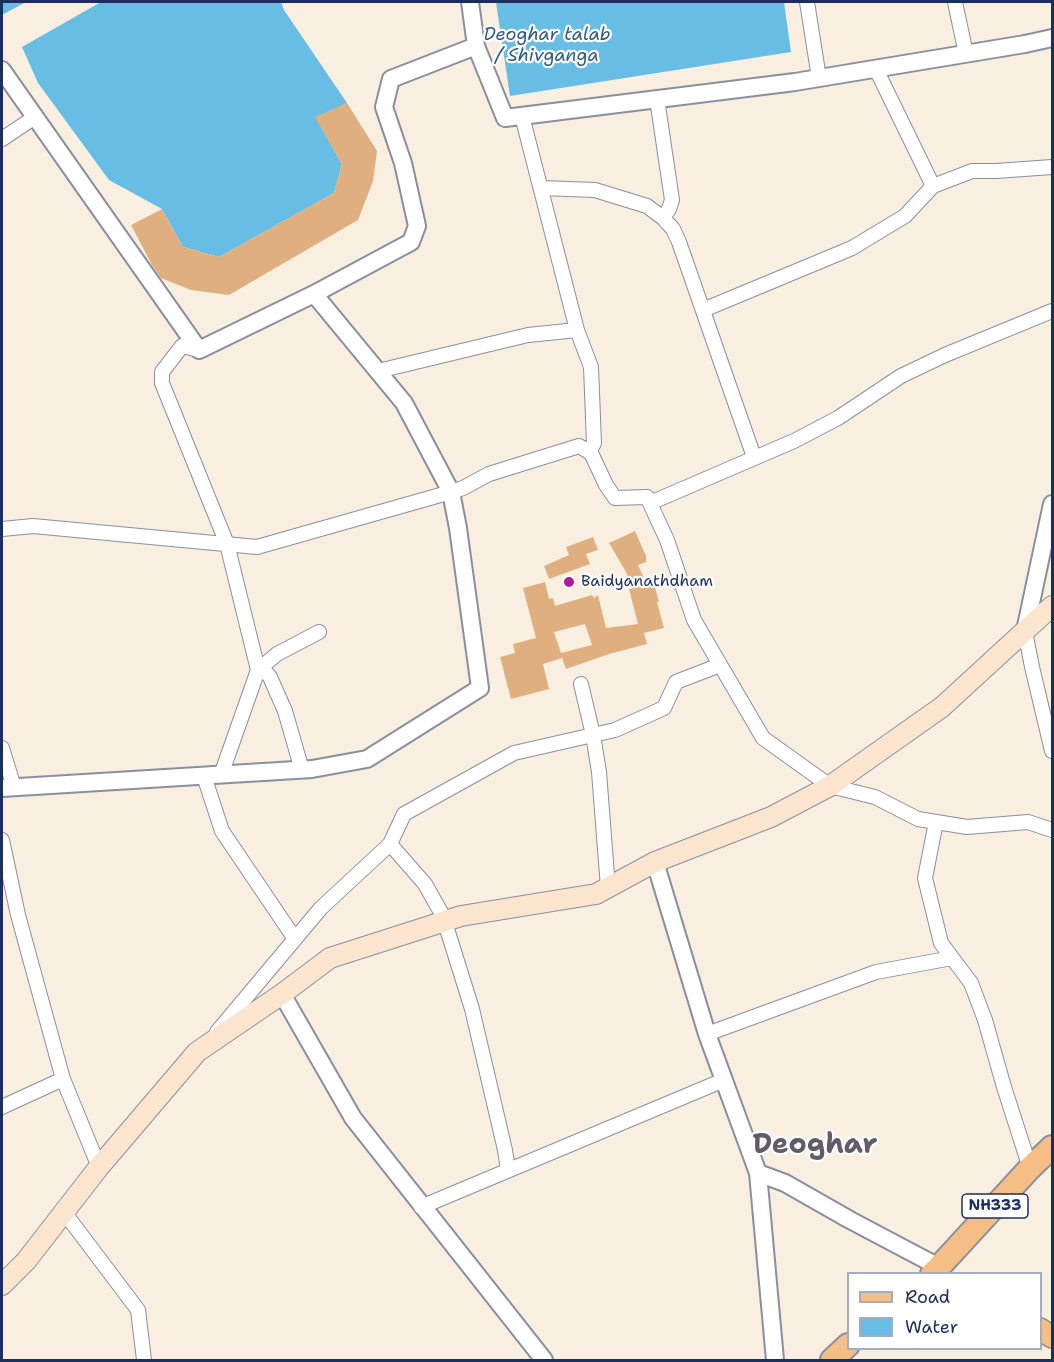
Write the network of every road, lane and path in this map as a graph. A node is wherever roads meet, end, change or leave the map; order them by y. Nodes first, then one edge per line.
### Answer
1 (470, 2) edge
2 (807, 2) edge
3 (955, 2) edge
4 (1053, 38) edge
5 (476, 46) junction
6 (966, 54) junction
7 (876, 69) junction
8 (2, 70) edge
9 (819, 78) junction
10 (657, 99) junction
11 (522, 116) junction
12 (35, 117) junction
13 (2, 139) edge
14 (1053, 167) edge
15 (933, 186) junction
16 (541, 188) junction
17 (663, 218) junction
18 (314, 294) junction
19 (703, 310) junction
20 (1053, 311) edge
21 (578, 330) junction
22 (199, 350) junction
23 (378, 371) junction
24 (589, 452) junction
25 (754, 457) junction
26 (451, 492) junction
27 (650, 503) junction
28 (1053, 504) edge
29 (2, 529) edge
30 (227, 544) junction
31 (1048, 545) edge
32 (1053, 606) edge
33 (1025, 631) junction
34 (319, 633) dead end
35 (720, 665) junction
36 (258, 670) junction
37 (581, 684) dead end
38 (593, 735) junction
39 (2, 748) edge
40 (1053, 751) edge
41 (302, 770) junction
42 (221, 775) junction
43 (204, 776) junction
44 (830, 786) junction
45 (8, 788) edge
46 (936, 822) junction
47 (1053, 830) edge
48 (2, 840) edge
49 (390, 844) junction
50 (655, 862) junction
51 (608, 888) junction
52 (444, 922) junction
53 (295, 939) junction
54 (952, 958) junction
55 (282, 994) junction
56 (707, 1034) junction
57 (206, 1045) junction
58 (63, 1079) junction
59 (724, 1080) junction
60 (2, 1107) edge
61 (1053, 1147) edge
62 (99, 1167) junction
63 (1030, 1168) junction
64 (508, 1170) junction
65 (758, 1173) junction
66 (421, 1206) junction
67 (64, 1212) junction
68 (940, 1271) edge
69 (2, 1285) edge
70 (144, 1360) edge
71 (544, 1360) edge
72 (775, 1360) edge

1 - 5 street
2 - 9 street
3 - 6 street
4 - 6 street
5 - 11 street
5 - 18 street
6 - 7 street
7 - 9 street
7 - 15 street
8 - 12 street
9 - 10 street
10 - 11 street
10 - 17 street
11 - 16 street
12 - 13 street
12 - 22 street
14 - 15 street
15 - 19 street
16 - 17 street
16 - 21 street
17 - 19 street
18 - 22 street
18 - 23 street
19 - 25 street
20 - 25 street
21 - 23 street
21 - 24 street
22 - 30 street
23 - 26 street
24 - 26 street
24 - 27 street
25 - 27 street
26 - 30 street
26 - 41 street
27 - 35 street
28 - 31 street
29 - 30 street
30 - 36 street
31 - 33 street
32 - 33 main road
33 - 40 street
33 - 44 main road
34 - 36 street
35 - 38 street
35 - 44 street
36 - 41 street
36 - 42 street
37 - 38 street
38 - 49 street
38 - 51 street
39 - 45 street
41 - 42 street
42 - 43 street
43 - 45 street
43 - 53 street
44 - 46 street
44 - 50 main road
46 - 47 street
46 - 54 street
48 - 58 street
49 - 52 street
49 - 53 street
50 - 51 main road
50 - 56 street
51 - 52 main road
52 - 55 main road
52 - 64 street
53 - 57 street
54 - 56 street
54 - 63 street
55 - 57 main road
55 - 66 street
56 - 59 street
57 - 62 main road
58 - 60 street
58 - 62 street
59 - 64 street
59 - 65 street
61 - 63 highway, NH333
62 - 67 main road
63 - 68 highway, NH333
64 - 66 street
65 - 68 street
65 - 72 street
66 - 71 street
67 - 69 main road
67 - 70 street

